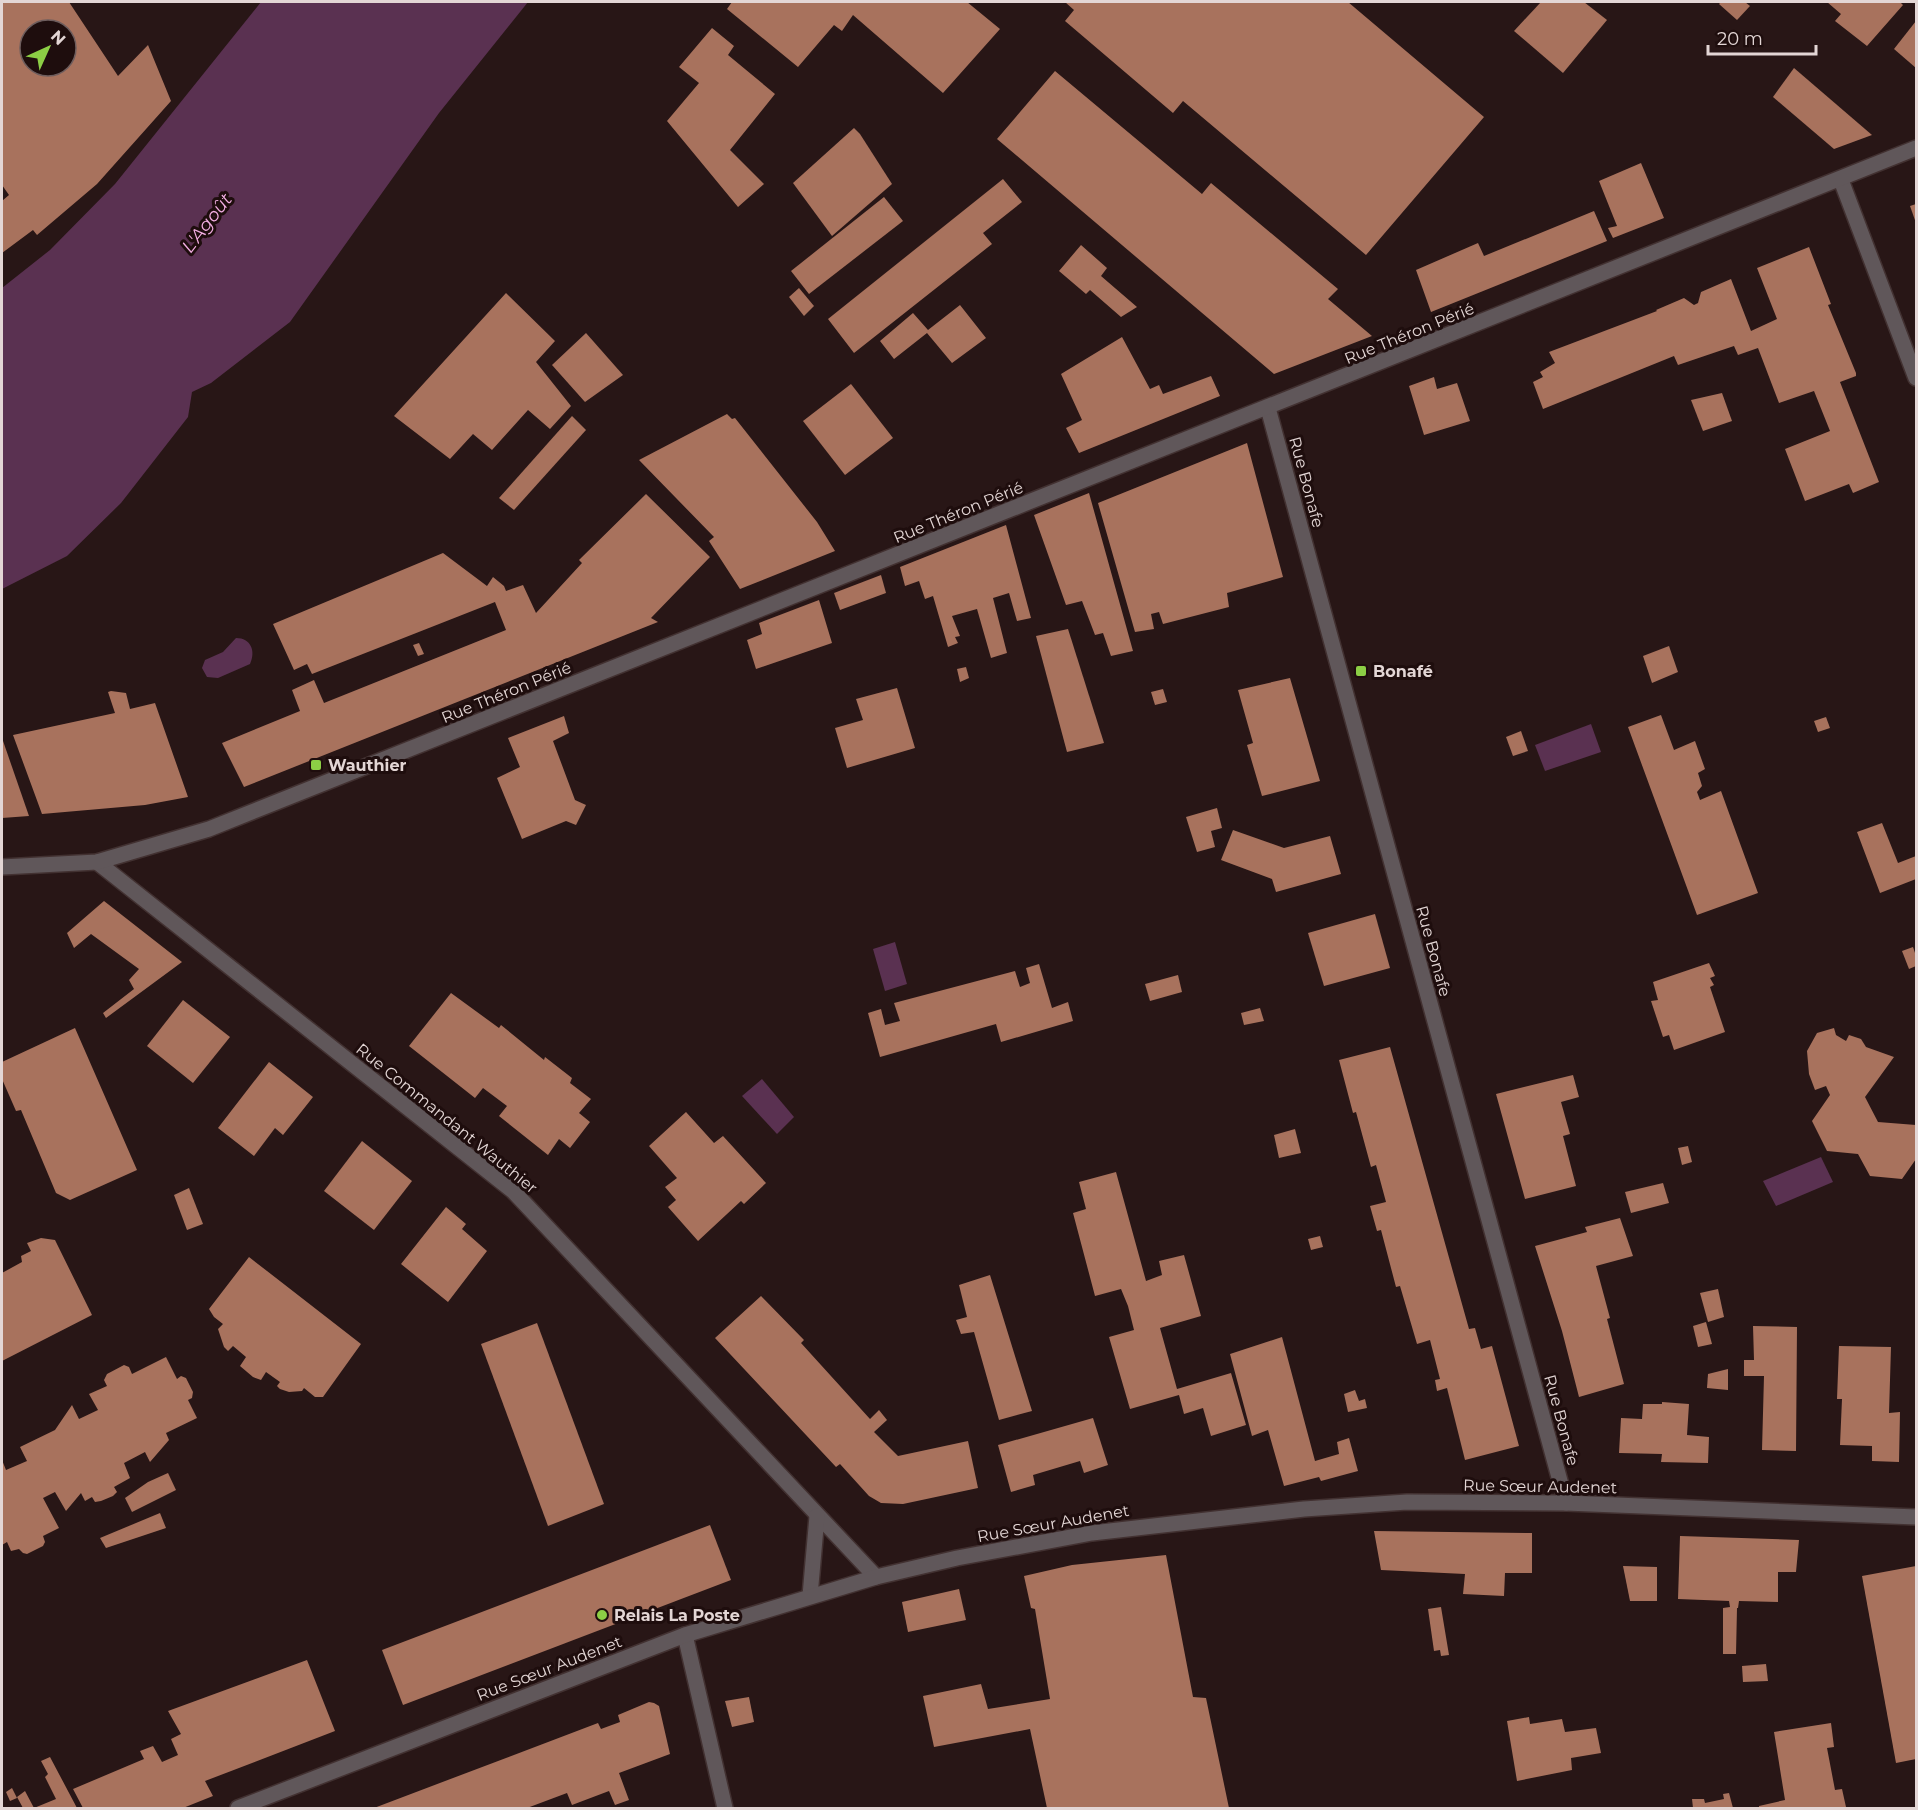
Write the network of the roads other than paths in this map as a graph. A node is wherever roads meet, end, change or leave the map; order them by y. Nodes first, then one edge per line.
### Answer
1 (1917, 148) edge
2 (1841, 180) junction
3 (1917, 378) edge
4 (1268, 408) junction
5 (98, 862) junction
6 (2, 867) edge
7 (1566, 1503) junction
8 (817, 1516) junction
9 (1917, 1517) edge
10 (876, 1577) junction
11 (810, 1596) junction
12 (685, 1635) junction
13 (238, 1809) edge
14 (725, 1809) edge

1 - 2 street, Rue Théron Périé
2 - 3 street
2 - 4 street, Rue Théron Périé
4 - 5 street, Rue Théron Périé
4 - 7 street, Rue Bonafe
5 - 6 street, Rue Théron Périé
5 - 8 street, Rue Commandant Wauthier
7 - 9 street, Rue Sœur Audenet
7 - 10 street, Rue Sœur Audenet
8 - 10 street, Rue Commandant Wauthier
8 - 11 street
10 - 11 street, Rue Sœur Audenet
11 - 12 street, Rue Sœur Audenet
12 - 13 street, Rue Sœur Audenet
12 - 14 street

